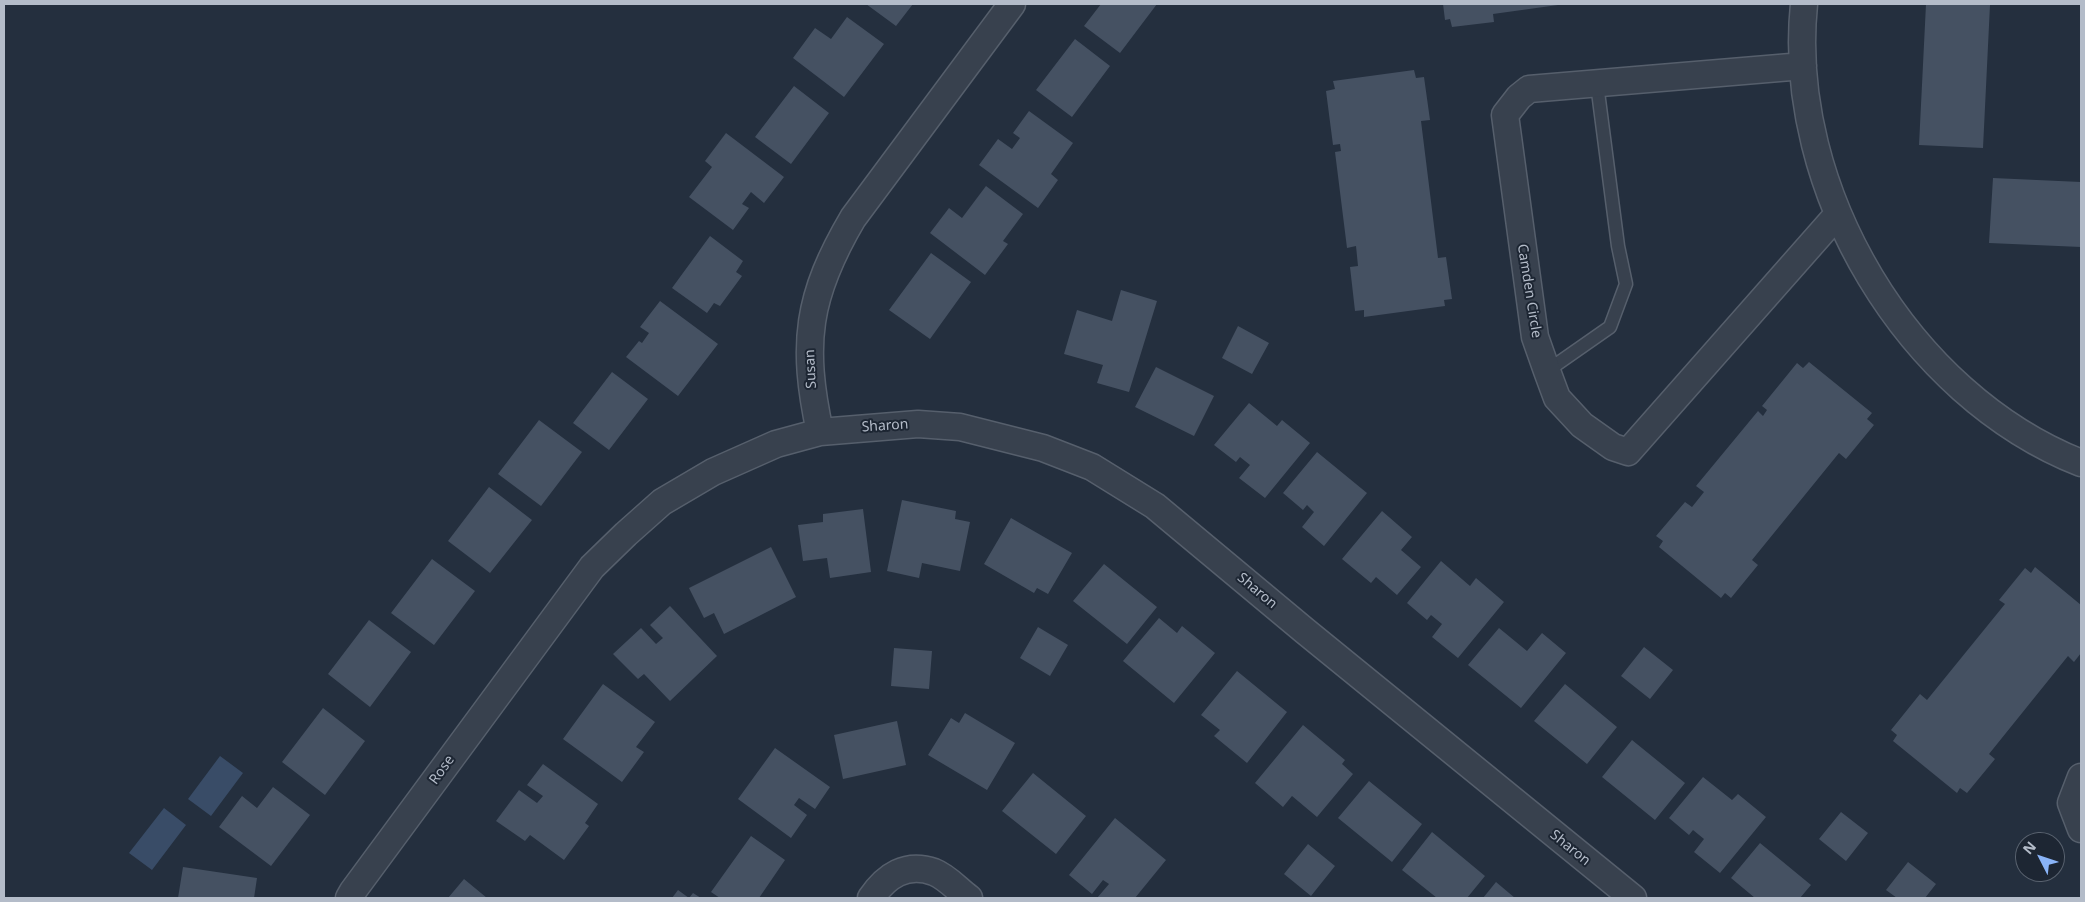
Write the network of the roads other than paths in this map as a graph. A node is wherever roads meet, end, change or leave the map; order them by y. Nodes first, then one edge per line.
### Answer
1 (1012, 4) edge
2 (1804, 4) edge
3 (1803, 66) junction
4 (1597, 84) junction
5 (1838, 214) junction
6 (1547, 371) junction
7 (820, 432) junction
8 (2081, 463) edge
9 (2081, 777) edge
10 (2081, 829) edge
11 (349, 898) edge
12 (871, 898) edge
13 (968, 898) edge
14 (1633, 898) edge

1 - 7 street, Susan
2 - 3 street
3 - 4 street, Camden Circle
3 - 5 street
4 - 6 lane
4 - 6 street, Camden Circle
5 - 6 street, Camden Circle
5 - 8 street
7 - 11 street, Rose
7 - 14 street, Sharon
9 - 10 street
12 - 13 street

